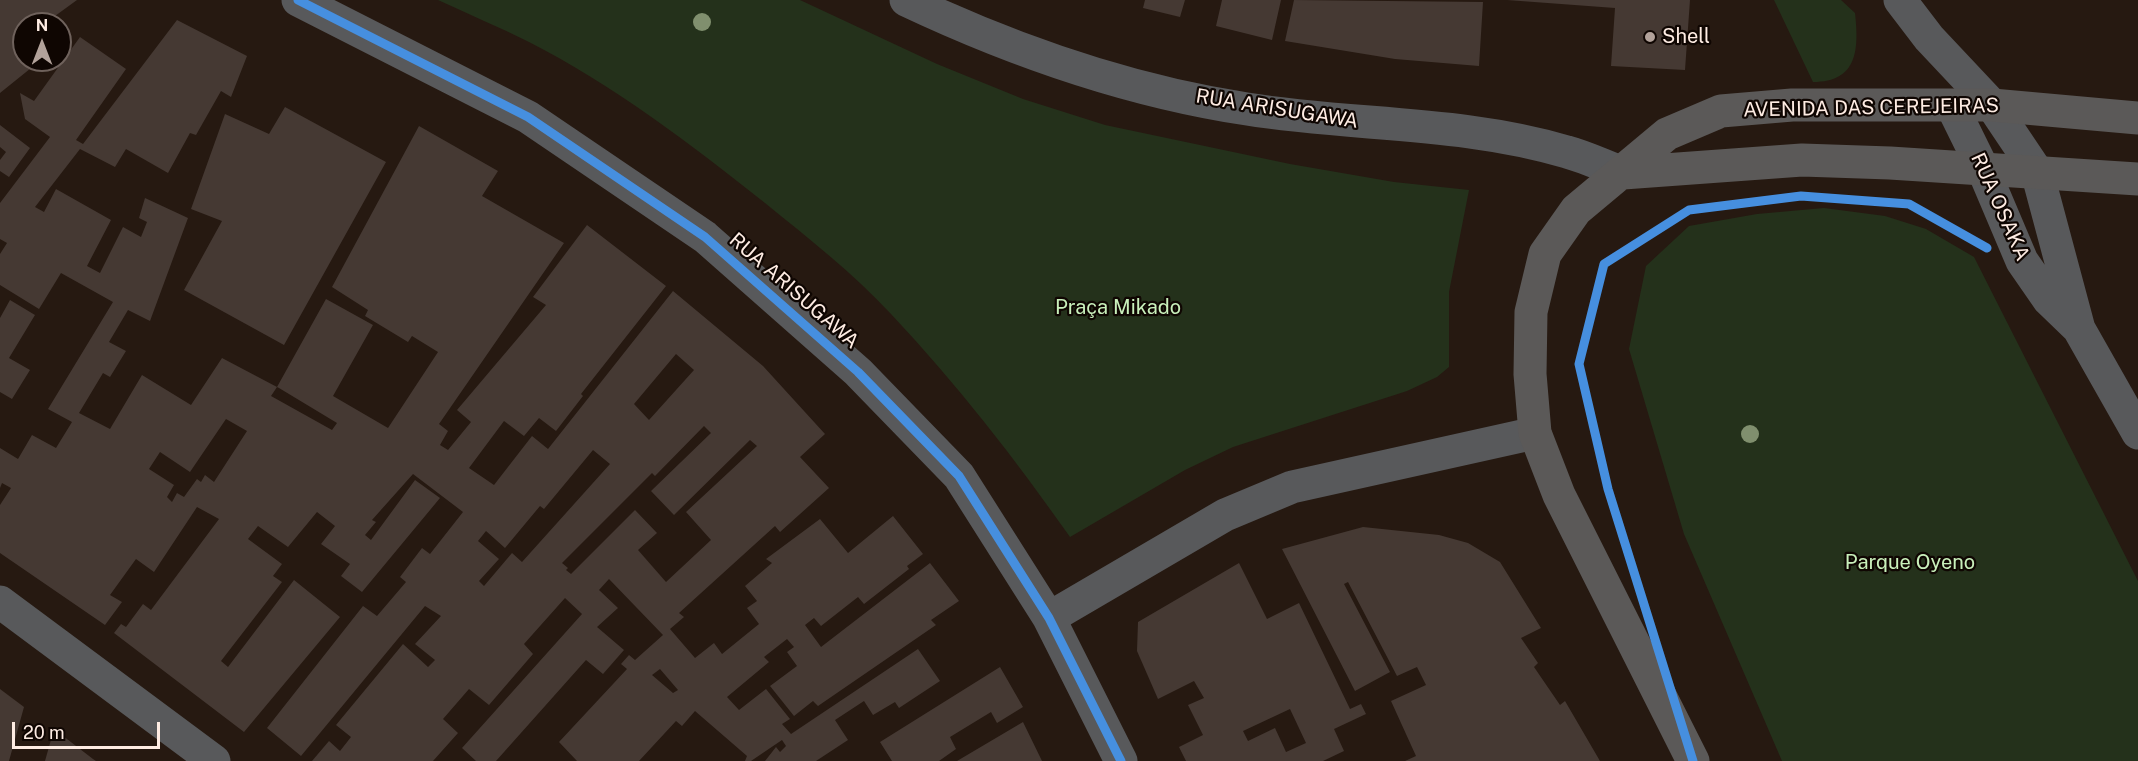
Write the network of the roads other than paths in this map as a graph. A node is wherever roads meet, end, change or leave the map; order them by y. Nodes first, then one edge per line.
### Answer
1 (298, 0) edge
2 (906, 0) edge
3 (1900, 0) edge
4 (1992, 105) junction
5 (1952, 106) junction
6 (2138, 118) edge
7 (1983, 169) junction
8 (1623, 172) junction
9 (2037, 172) junction
10 (2138, 179) edge
11 (2079, 329) junction
12 (1535, 433) junction
13 (2138, 433) edge
14 (0, 602) edge
15 (1049, 618) junction
16 (214, 761) edge
17 (1121, 761) edge
18 (1693, 761) edge

1 - 15 street, RUA ARISUGAWA
2 - 8 street, RUA ARISUGAWA
3 - 4 street, RUA OSAKA
4 - 5 main road, AVENIDA DAS CEREJEIRAS
4 - 6 main road, AVENIDA DAS CEREJEIRAS
4 - 9 street, RUA OSAKA
5 - 7 street, RUA OSAKA
5 - 8 main road, AVENIDA DAS CEREJEIRAS
7 - 8 main road
7 - 9 main road
7 - 11 street, RUA OSAKA
8 - 12 main road, AVENIDA DAS CEREJEIRAS
9 - 10 main road
9 - 11 street, RUA OSAKA
11 - 13 street, RUA OSAKA
12 - 15 street
12 - 18 main road, AVENIDA DAS CEREJEIRAS
14 - 16 street
15 - 17 street, RUA ARISUGAWA

